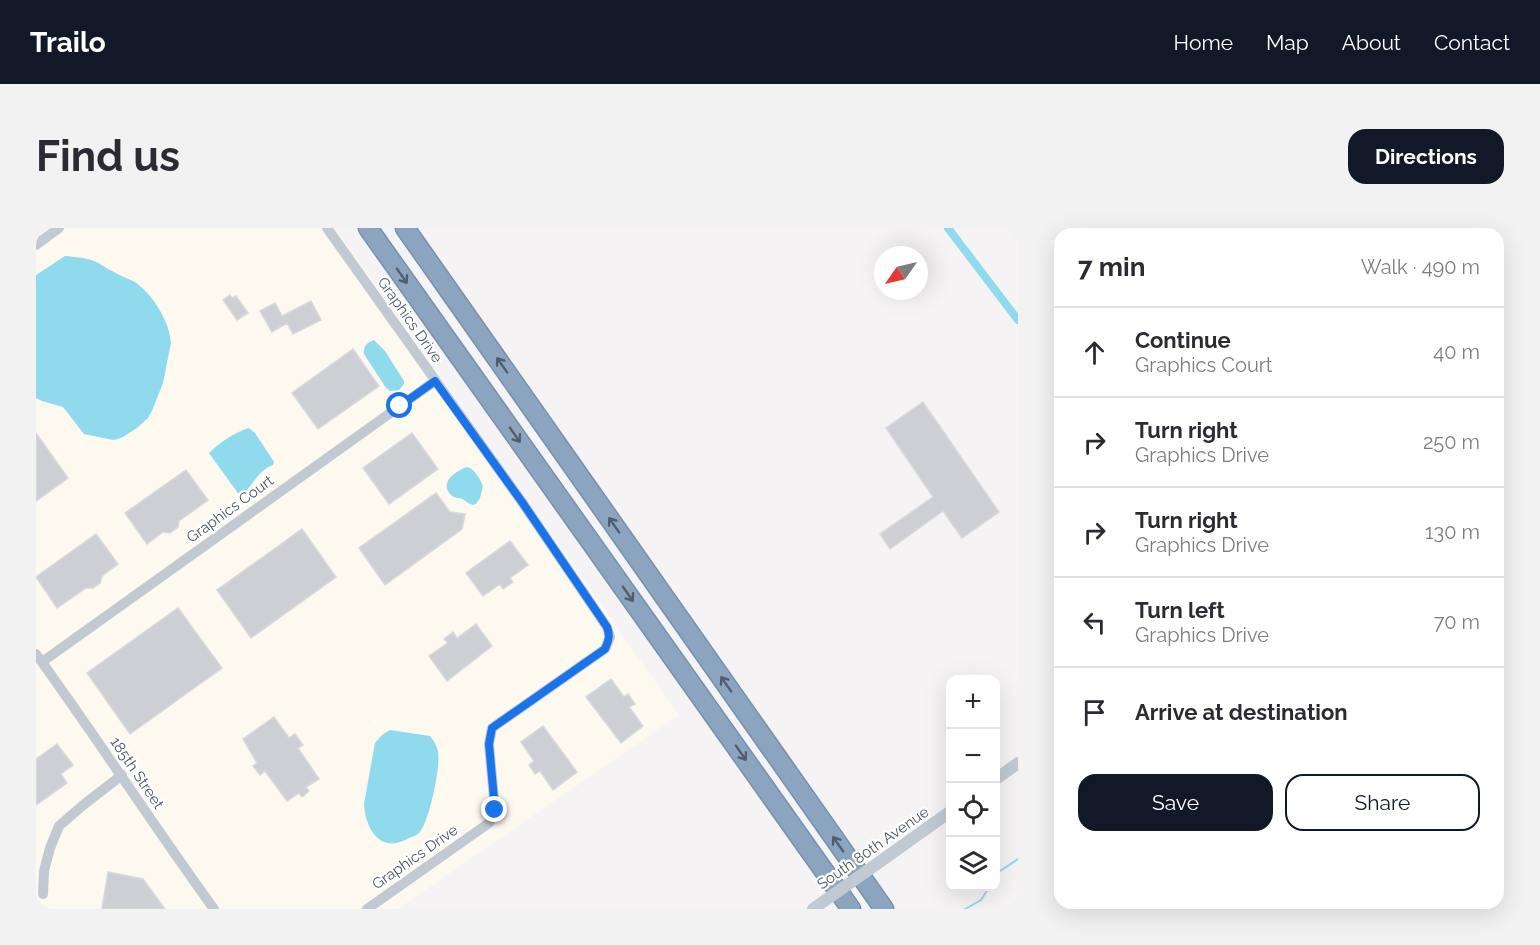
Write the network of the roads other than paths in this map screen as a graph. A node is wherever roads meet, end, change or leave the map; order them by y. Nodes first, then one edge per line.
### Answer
1 (59, 228) edge
2 (327, 228) edge
3 (368, 228) edge
4 (405, 228) edge
5 (36, 245) edge
6 (435, 381) junction
7 (39, 658) edge
8 (1018, 763) edge
9 (122, 775) junction
10 (1000, 776) edge
11 (946, 815) edge
12 (43, 894) dead end
13 (214, 909) edge
14 (367, 909) edge
15 (813, 909) edge
16 (851, 909) edge
17 (884, 909) edge

1 - 5 street
2 - 6 street, Graphics Drive
3 -> 16 highway
17 -> 4 highway
6 - 7 street, Graphics Court
6 - 14 street, Graphics Drive
7 - 9 street, 185th Street
8 - 10 street
9 - 12 street
9 - 13 street, 185th Street
11 - 15 street, South 80th Avenue, bridge

